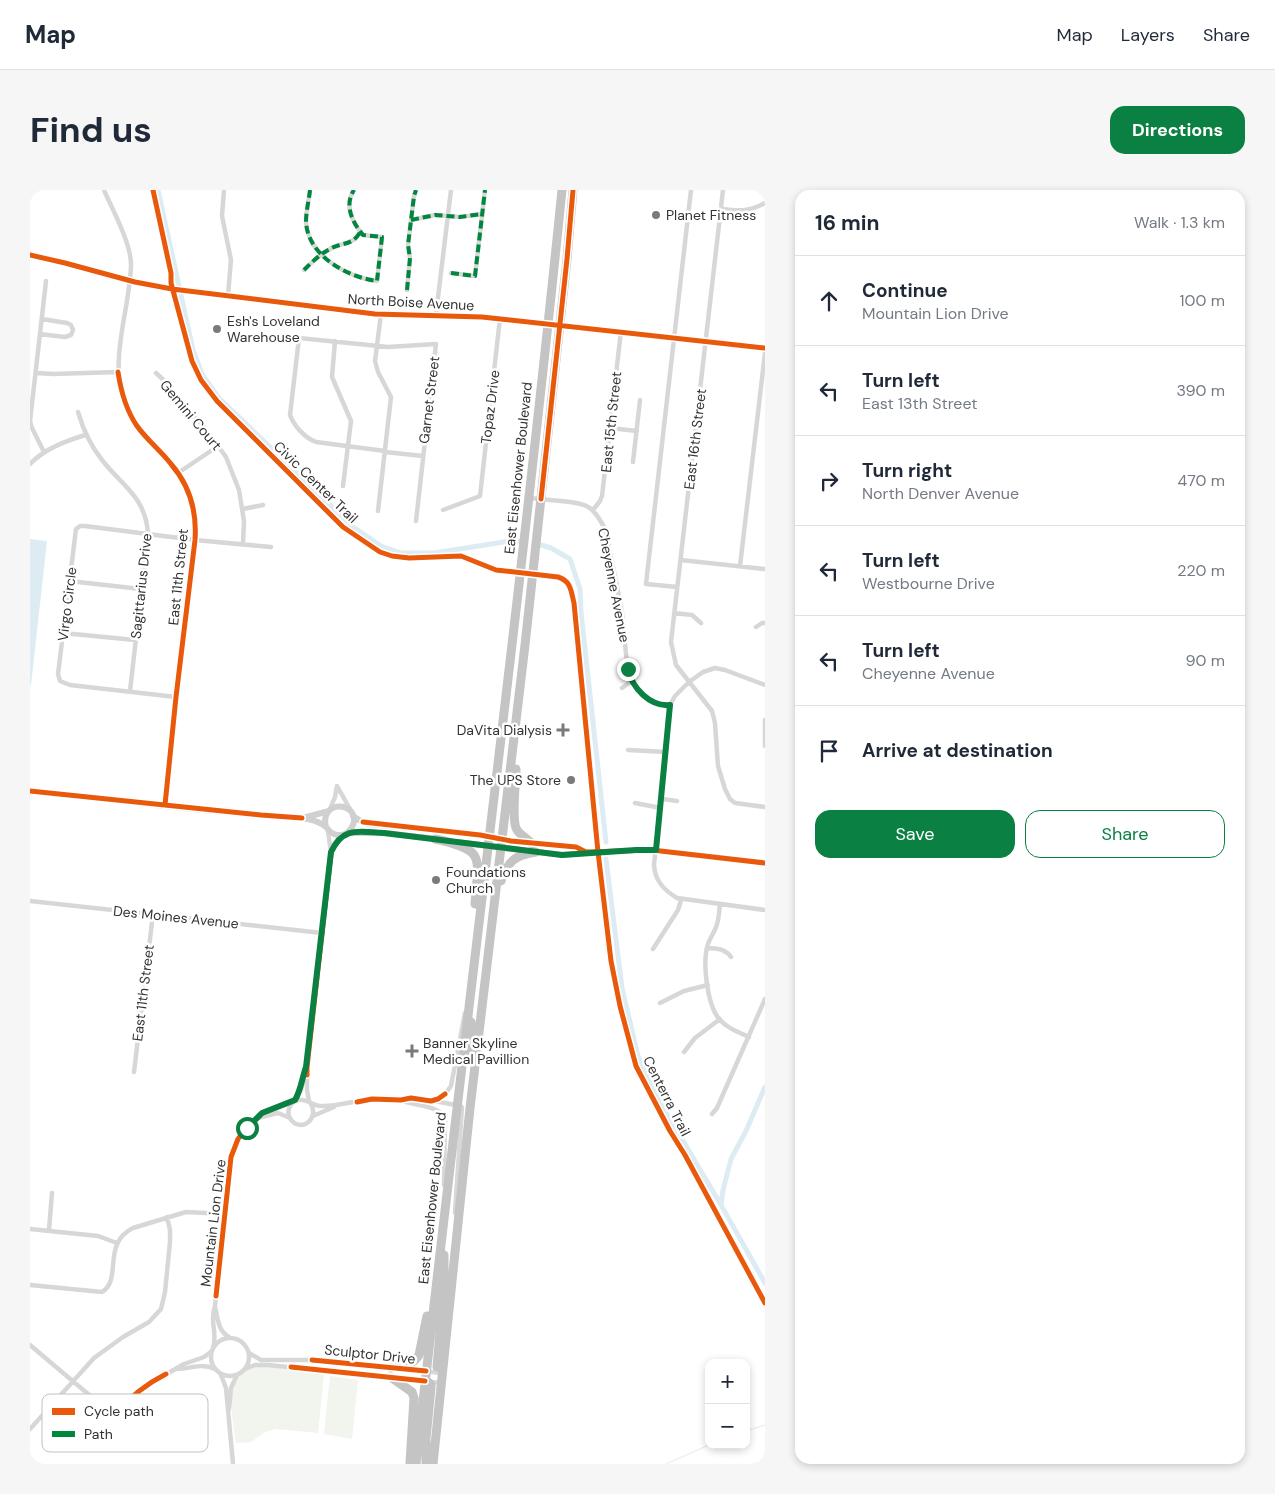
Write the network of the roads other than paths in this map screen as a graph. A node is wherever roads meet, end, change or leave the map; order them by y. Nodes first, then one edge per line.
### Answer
1 (104, 190) edge
2 (224, 190) edge
3 (310, 190) edge
4 (354, 190) edge
5 (416, 190) edge
6 (451, 190) edge
7 (485, 190) edge
8 (563, 190) edge
9 (573, 190) edge
10 (691, 190) edge
11 (723, 190) edge
12 (765, 203) edge
13 (720, 209) junction
14 (482, 214) junction
15 (448, 216) junction
16 (411, 220) junction
17 (570, 228) junction
18 (360, 232) junction
19 (322, 254) junction
20 (30, 255) edge
21 (304, 270) dead end
22 (451, 273) dead end
23 (46, 281) dead end
24 (129, 281) junction
25 (407, 290) dead end
26 (228, 296) junction
27 (381, 314) junction
28 (436, 314) junction
29 (500, 318) junction
30 (42, 319) junction
31 (548, 324) junction
32 (560, 325) junction
33 (621, 331) junction
34 (40, 334) junction
35 (675, 338) junction
36 (335, 341) junction
37 (706, 342) junction
38 (377, 346) junction
39 (765, 348) edge
40 (765, 353) edge
41 (118, 372) junction
42 (36, 373) junction
43 (156, 373) dead end
44 (640, 400) dead end
45 (78, 412) dead end
46 (610, 428) junction
47 (637, 431) junction
48 (85, 435) junction
49 (218, 446) junction
50 (348, 446) junction
51 (385, 451) junction
52 (44, 452) junction
53 (423, 456) junction
54 (633, 462) dead end
55 (30, 464) edge
56 (178, 472) junction
57 (343, 486) dead end
58 (529, 498) junction
59 (540, 499) junction
60 (263, 505) dead end
61 (243, 509) junction
62 (443, 510) dead end
63 (592, 510) junction
64 (378, 511) dead end
65 (416, 522) dead end
66 (148, 533) junction
67 (195, 540) junction
68 (243, 544) junction
69 (272, 547) dead end
70 (681, 560) junction
71 (740, 566) junction
72 (765, 569) edge
73 (69, 581) junction
74 (677, 587) junction
75 (140, 589) junction
76 (674, 613) junction
77 (701, 623) dead end
78 (765, 623) edge
79 (756, 627) dead end
80 (63, 632) junction
81 (135, 640) junction
82 (632, 682) junction
83 (689, 682) junction
84 (765, 685) edge
85 (622, 688) dead end
86 (130, 691) junction
87 (176, 697) junction
88 (670, 705) junction
89 (765, 720) edge
90 (765, 746) edge
91 (628, 750) dead end
92 (666, 752) junction
93 (512, 759) junction
94 (30, 792) edge
95 (662, 799) junction
96 (678, 801) dead end
97 (635, 803) dead end
98 (165, 805) junction
99 (765, 807) edge
100 (661, 808) junction
101 (329, 810) junction
102 (352, 814) junction
103 (302, 818) junction
104 (327, 828) junction
105 (346, 834) junction
106 (435, 839) junction
107 (488, 841) junction
108 (502, 844) junction
109 (534, 848) junction
110 (656, 850) junction
111 (331, 852) junction
112 (765, 863) edge
113 (681, 900) junction
114 (30, 901) edge
115 (720, 904) junction
116 (765, 906) edge
117 (765, 910) edge
118 (153, 914) junction
119 (493, 920) junction
120 (322, 933) junction
121 (707, 948) junction
122 (653, 949) dead end
123 (731, 957) dead end
124 (708, 986) junction
125 (470, 995) junction
126 (765, 999) edge
127 (660, 1003) dead end
128 (720, 1019) junction
129 (749, 1037) junction
130 (684, 1052) dead end
131 (306, 1067) junction
132 (134, 1072) dead end
133 (472, 1099) junction
134 (401, 1100) junction
135 (295, 1101) junction
136 (431, 1101) junction
137 (311, 1103) junction
138 (457, 1105) junction
139 (335, 1106) junction
140 (712, 1114) dead end
141 (313, 1116) junction
142 (258, 1118) junction
143 (290, 1118) junction
144 (52, 1193) dead end
145 (225, 1214) junction
146 (167, 1217) junction
147 (443, 1225) junction
148 (30, 1228) edge
149 (49, 1230) junction
150 (116, 1243) junction
151 (456, 1248) junction
152 (30, 1285) edge
153 (436, 1285) junction
154 (215, 1306) junction
155 (231, 1338) junction
156 (30, 1345) edge
157 (213, 1350) junction
158 (249, 1353) junction
159 (215, 1368) junction
160 (391, 1368) junction
161 (176, 1369) junction
162 (245, 1369) junction
163 (426, 1371) junction
164 (440, 1372) junction
165 (220, 1373) junction
166 (237, 1375) junction
167 (392, 1378) junction
168 (73, 1380) junction
169 (426, 1381) junction
170 (442, 1383) junction
171 (61, 1394) edge
172 (89, 1394) edge
173 (136, 1394) edge
174 (228, 1410) junction
175 (42, 1415) edge
176 (30, 1429) edge
177 (233, 1464) edge
178 (410, 1464) edge
179 (416, 1464) edge
180 (426, 1464) edge
181 (433, 1464) edge

1 - 24 street, East 11th Street
2 - 26 street
3 - 19 street
4 - 18 street
5 - 16 street
6 - 15 street
7 - 14 street
8 - 17 highway
8 - 31 highway, East Eisenhower Boulevard
9 - 17 highway, East Eisenhower Boulevard
10 - 35 street
11 - 13 street, East 16th Street
12 - 13 street
13 - 37 street, East 16th Street
14 - 15 street
14 - 22 street
15 - 16 street
15 - 28 street
16 - 25 street
17 - 32 highway, East Eisenhower Boulevard
18 - 19 street
18 - 19 street
19 - 21 street
20 - 24 street, North Boise Avenue
23 - 30 street
24 - 26 street, North Boise Avenue
24 - 41 street, East 11th Street
26 - 27 street, North Boise Avenue
27 - 28 street, North Boise Avenue
27 - 38 street
28 - 29 street, North Boise Avenue
29 - 31 street, North Boise Avenue
29 - 62 street, Topaz Drive
30 - 34 street
30 - 34 street
31 - 32 street, North Boise Avenue
31 - 58 highway, East Eisenhower Boulevard
32 - 33 street, North Boise Avenue
32 - 59 highway, East Eisenhower Boulevard
33 - 35 street, North Boise Avenue
33 - 46 street, East 15th Street
34 - 42 street
35 - 37 street, North Boise Avenue
35 - 74 street
36 - 38 street
36 - 50 street
36 - 50 street
37 - 39 street, North Boise Avenue
37 - 70 street, East 16th Street
38 - 51 street
38 - 53 street, Garnet Street
40 - 71 street
41 - 42 street
41 - 56 street, East 11th Street
42 - 52 street
43 - 49 street, Gemini Court
44 - 47 street
45 - 48 street, Sagittarius Drive
46 - 47 street
46 - 63 street, East 15th Street
47 - 54 street
48 - 52 street
48 - 66 street, Sagittarius Drive
49 - 56 street
49 - 61 street, Gemini Court
50 - 51 street
50 - 57 street
51 - 53 street
51 - 64 street
52 - 55 street
53 - 65 street, Garnet Street
56 - 67 street, East 11th Street
58 - 59 street, Cheyenne Avenue
58 - 107 highway, East Eisenhower Boulevard
59 - 63 street, Cheyenne Avenue
59 - 93 highway, East Eisenhower Boulevard
60 - 61 street
61 - 68 street, Gemini Court
63 - 82 street, Cheyenne Avenue
66 - 67 street, Virgo Circle
66 - 73 street, Virgo Circle
66 - 75 street, Sagittarius Drive
67 - 68 street, Virgo Circle
67 - 87 street, East 11th Street
68 - 69 street, Virgo Circle
70 - 71 street
70 - 74 street, East 16th Street
71 - 72 street
73 - 75 street
73 - 80 street, Virgo Circle
74 - 76 street, East 16th Street
75 - 81 street, Sagittarius Drive
76 - 77 street
76 - 83 street, East 16th Street
78 - 79 street
80 - 81 street
80 - 86 street, Virgo Circle
81 - 86 street, Sagittarius Drive
82 - 85 street
82 - 88 street
83 - 84 street
83 - 88 street
83 - 99 street, East 16th Street
86 - 87 street, Virgo Circle
87 - 98 street, East 11th Street
88 - 92 street
89 - 90 street
91 - 92 street
92 - 95 street
93 - 108 highway, East Eisenhower Boulevard
93 - 109 highway
94 - 98 street
95 - 96 street
95 - 100 street
97 - 100 street
98 - 103 street
100 - 110 street
101 - 102 street
101 - 102 street
101 - 103 street
101 - 104 street
102 - 105 street
102 - 107 street
103 - 104 street
104 - 105 street
104 - 111 street
105 - 106 street
105 - 111 street
106 - 107 street
106 - 125 highway
107 - 108 street
107 - 125 highway, East Eisenhower Boulevard
108 - 109 street
108 - 119 highway, East Eisenhower Boulevard
109 - 110 street
109 - 119 highway
110 - 112 street
110 - 113 street
111 - 120 street
113 - 115 street
113 - 122 street
114 - 118 street, Des Moines Avenue
115 - 117 street
115 - 121 street
116 - 117 street
118 - 120 street, Des Moines Avenue
118 - 132 street, East 11th Street
119 - 133 highway, East Eisenhower Boulevard
120 - 131 street
121 - 123 street
121 - 124 street
124 - 127 street
124 - 128 street
125 - 133 highway
125 - 136 street
125 - 138 highway, East Eisenhower Boulevard
126 - 129 street
128 - 129 street
128 - 130 street
129 - 140 street
131 - 135 street
131 - 137 street
133 - 151 highway, East Eisenhower Boulevard
134 - 136 street
134 - 139 street
134 - 147 street
135 - 137 street
135 - 142 street, Mountain Lion Drive
135 - 143 street
136 - 138 street
137 - 139 street
137 - 141 street
138 - 147 highway, East Eisenhower Boulevard
138 - 151 street
139 - 141 street
141 - 143 street
142 - 143 street
142 - 145 street, Mountain Lion Drive
144 - 149 street
145 - 146 street
145 - 154 street, Mountain Lion Drive
146 - 150 street
146 - 168 street
147 - 153 highway, East Eisenhower Boulevard
147 - 164 highway
148 - 149 street
149 - 150 street
150 - 152 street
151 - 164 highway, East Eisenhower Boulevard
153 - 160 highway
153 - 163 highway, East Eisenhower Boulevard
154 - 155 street, Mountain Lion Drive
154 - 157 street, Mountain Lion Drive
155 - 157 street
155 - 158 street
156 - 168 street
157 - 159 street
157 - 161 street
158 - 160 street, Sculptor Drive
158 - 162 street
159 - 161 street
159 - 165 street
160 - 163 street, Sculptor Drive
161 - 173 street
162 - 166 street
162 - 167 street, Sculptor Drive
163 - 164 street, Sculptor Drive
163 - 169 highway, East Eisenhower Boulevard
164 - 170 highway, East Eisenhower Boulevard
165 - 166 street
165 - 174 street
166 - 174 street
167 - 169 street, Sculptor Drive
167 - 178 highway
168 - 171 street
168 - 172 street
169 - 170 street, Sculptor Drive
169 - 179 highway, East Eisenhower Boulevard
169 - 180 highway
170 - 181 highway, East Eisenhower Boulevard
174 - 177 street
175 - 176 street

